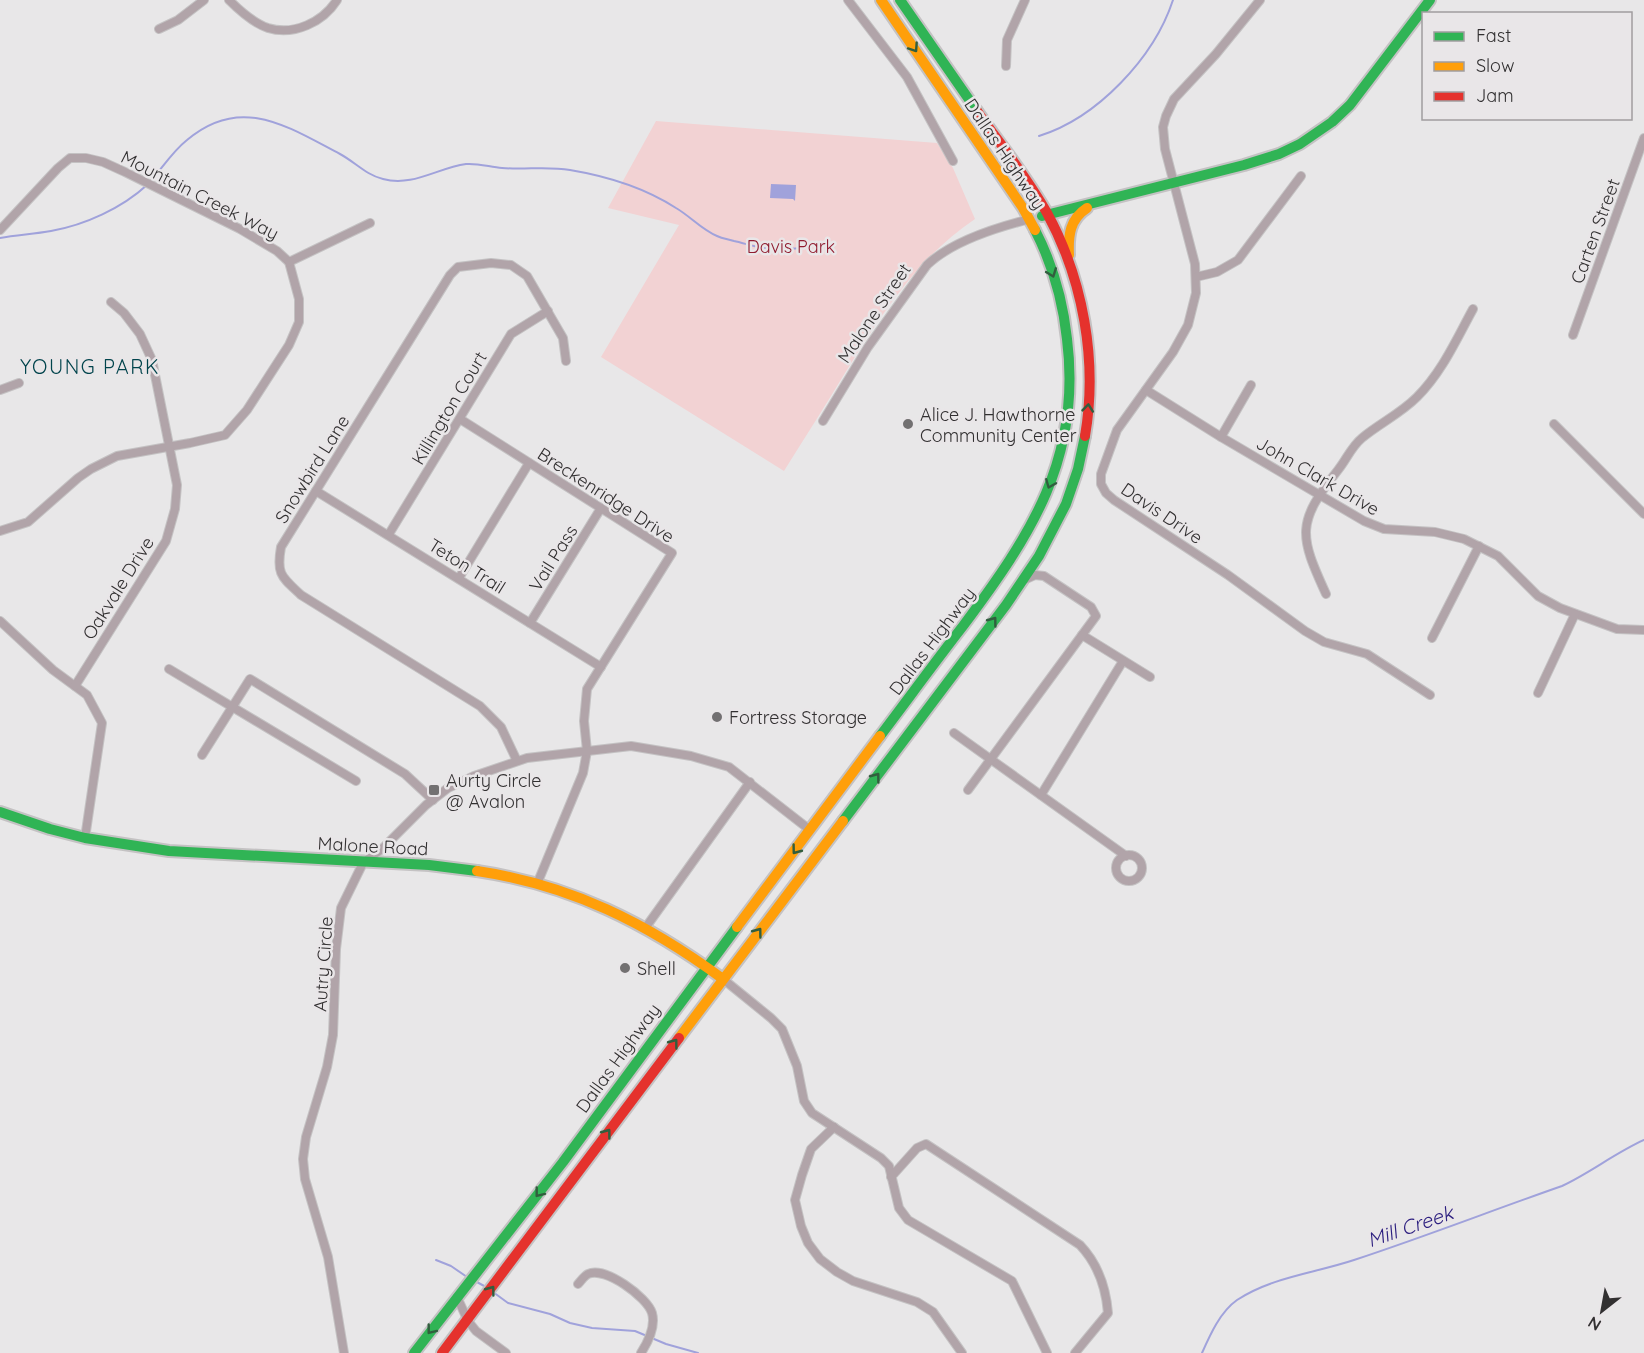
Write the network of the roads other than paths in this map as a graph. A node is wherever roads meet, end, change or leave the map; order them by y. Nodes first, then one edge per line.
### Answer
1 (204, 0) edge
2 (229, 0) edge
3 (337, 0) edge
4 (848, 0) edge
5 (881, 0) edge
6 (900, 0) edge
7 (1025, 0) edge
8 (1260, 0) edge
9 (1430, 0) edge
10 (159, 29) dead end
11 (1006, 66) dead end
12 (1644, 138) edge
13 (953, 161) dead end
14 (1301, 176) dead end
15 (1173, 183) junction
16 (1097, 203) junction
17 (1047, 215) junction
18 (1030, 219) junction
19 (370, 223) dead end
20 (0, 230) edge
21 (289, 262) junction
22 (1069, 266) junction
23 (1196, 277) junction
24 (111, 302) dead end
25 (1473, 309) dead end
26 (548, 311) junction
27 (1573, 335) dead end
28 (566, 361) dead end
29 (19, 383) dead end
30 (1251, 384) dead end
31 (0, 390) edge
32 (1146, 390) junction
33 (460, 419) junction
34 (823, 421) dead end
35 (1554, 424) dead end
36 (1221, 437) junction
37 (170, 446) junction
38 (529, 463) junction
39 (316, 490) junction
40 (1318, 495) junction
41 (601, 508) junction
42 (1644, 514) edge
43 (0, 531) edge
44 (389, 534) junction
45 (1479, 546) junction
46 (1040, 554) junction
47 (1044, 576) junction
48 (459, 578) junction
49 (1022, 581) junction
50 (1326, 594) dead end
51 (1575, 614) junction
52 (0, 621) edge
53 (530, 623) junction
54 (1644, 630) edge
55 (1082, 635) junction
56 (1432, 638) dead end
57 (1123, 661) junction
58 (601, 667) junction
59 (169, 669) dead end
60 (1150, 677) dead end
61 (75, 686) junction
62 (1538, 693) dead end
63 (1430, 695) dead end
64 (233, 707) junction
65 (954, 733) dead end
66 (586, 751) junction
67 (202, 755) dead end
68 (990, 759) junction
69 (517, 761) junction
70 (356, 781) dead end
71 (750, 782) junction
72 (968, 790) dead end
73 (1041, 795) junction
74 (433, 800) junction
75 (0, 812) edge
76 (810, 830) junction
77 (85, 838) junction
78 (1126, 856) dead end
79 (363, 863) junction
80 (537, 884) junction
81 (646, 927) junction
82 (707, 967) junction
83 (723, 979) junction
84 (834, 1127) junction
85 (891, 1177) junction
86 (578, 1284) dead end
87 (457, 1297) junction
88 (468, 1321) junction
89 (344, 1353) edge
90 (414, 1353) edge
91 (442, 1353) edge
92 (506, 1353) edge
93 (641, 1353) edge
94 (962, 1353) edge
95 (1047, 1353) edge
96 (1075, 1353) edge

1 - 10 street
2 - 3 street
4 - 13 street
5 -> 18 main road, Dallas Highway
6 - 17 main road, Dallas Highway
7 - 11 street
8 - 15 street
9 - 15 main road
12 - 27 street, Carten Street
14 - 23 street
15 - 16 main road, Malone Street
15 - 23 street, Davis Drive
16 - 17 main road, Malone Street
16 - 22 main road
17 - 18 main road, Malone Street
17 - 22 main road, Dallas Highway
18 - 34 street, Malone Street
18 -> 76 main road, Dallas Highway
19 - 21 street
20 - 21 street, Mountain Creek Way
21 - 37 street, Mountain Creek Way
46 -> 22 main road, Dallas Highway
23 - 32 street, Davis Drive
24 - 37 street, Oakvale Drive
25 - 40 street
26 - 28 street, Snowbird Lane
26 - 33 street, Killington Court
26 - 39 street, Snowbird Lane
29 - 31 street
30 - 36 street
32 - 36 street, John Clark Drive
32 - 63 street, Davis Drive
33 - 38 street, Breckenridge Drive
33 - 44 street, Killington Court
35 - 42 street
36 - 40 street, John Clark Drive
37 - 43 street, Mountain Creek Way
37 - 61 street, Oakvale Drive
38 - 41 street, Breckenridge Drive
38 - 48 street
39 - 44 street, Teton Trail
39 - 69 street, Snowbird Lane
40 - 45 street, John Clark Drive
40 - 50 street
41 - 53 street, Vail Pass
41 - 58 street, Breckenridge Drive
44 - 48 street, Teton Trail
45 - 51 street, John Clark Drive
45 - 56 street
46 - 47 street
46 - 49 main road, Dallas Highway
47 - 49 street
47 - 55 street
48 - 53 street, Teton Trail
83 -> 49 main road, Dallas Highway
51 - 54 street, John Clark Drive
51 - 62 street
52 - 61 street
53 - 58 street, Teton Trail
55 - 57 street
55 - 68 street
57 - 60 street
57 - 73 street
58 - 66 street, Breckenridge Drive
59 - 64 street
61 - 77 street
64 - 67 street
64 - 70 street
64 - 74 street
65 - 68 street
66 - 69 street, Autry Circle
66 - 71 street, Autry Circle
66 - 80 street, Breckenridge Drive
68 - 72 street
68 - 73 street
69 - 74 street, Autry Circle
71 - 76 street, Autry Circle
71 - 81 street
73 - 78 street
74 - 79 street, Autry Circle
75 - 77 main road, Malone Road
76 -> 82 main road, Dallas Highway
77 - 79 main road, Malone Road
79 - 80 main road, Malone Road
79 - 89 street, Autry Circle
80 - 81 main road, Malone Road
81 - 82 main road, Malone Road
82 - 83 main road, Malone Road
82 -> 87 main road, Dallas Highway
83 - 84 street
88 -> 83 main road, Dallas Highway
84 - 85 street
84 - 94 street
85 - 95 street
85 - 96 street
86 - 93 street
87 - 88 street
87 -> 90 main road, Dallas Highway
88 - 91 main road, Dallas Highway
88 - 92 street

